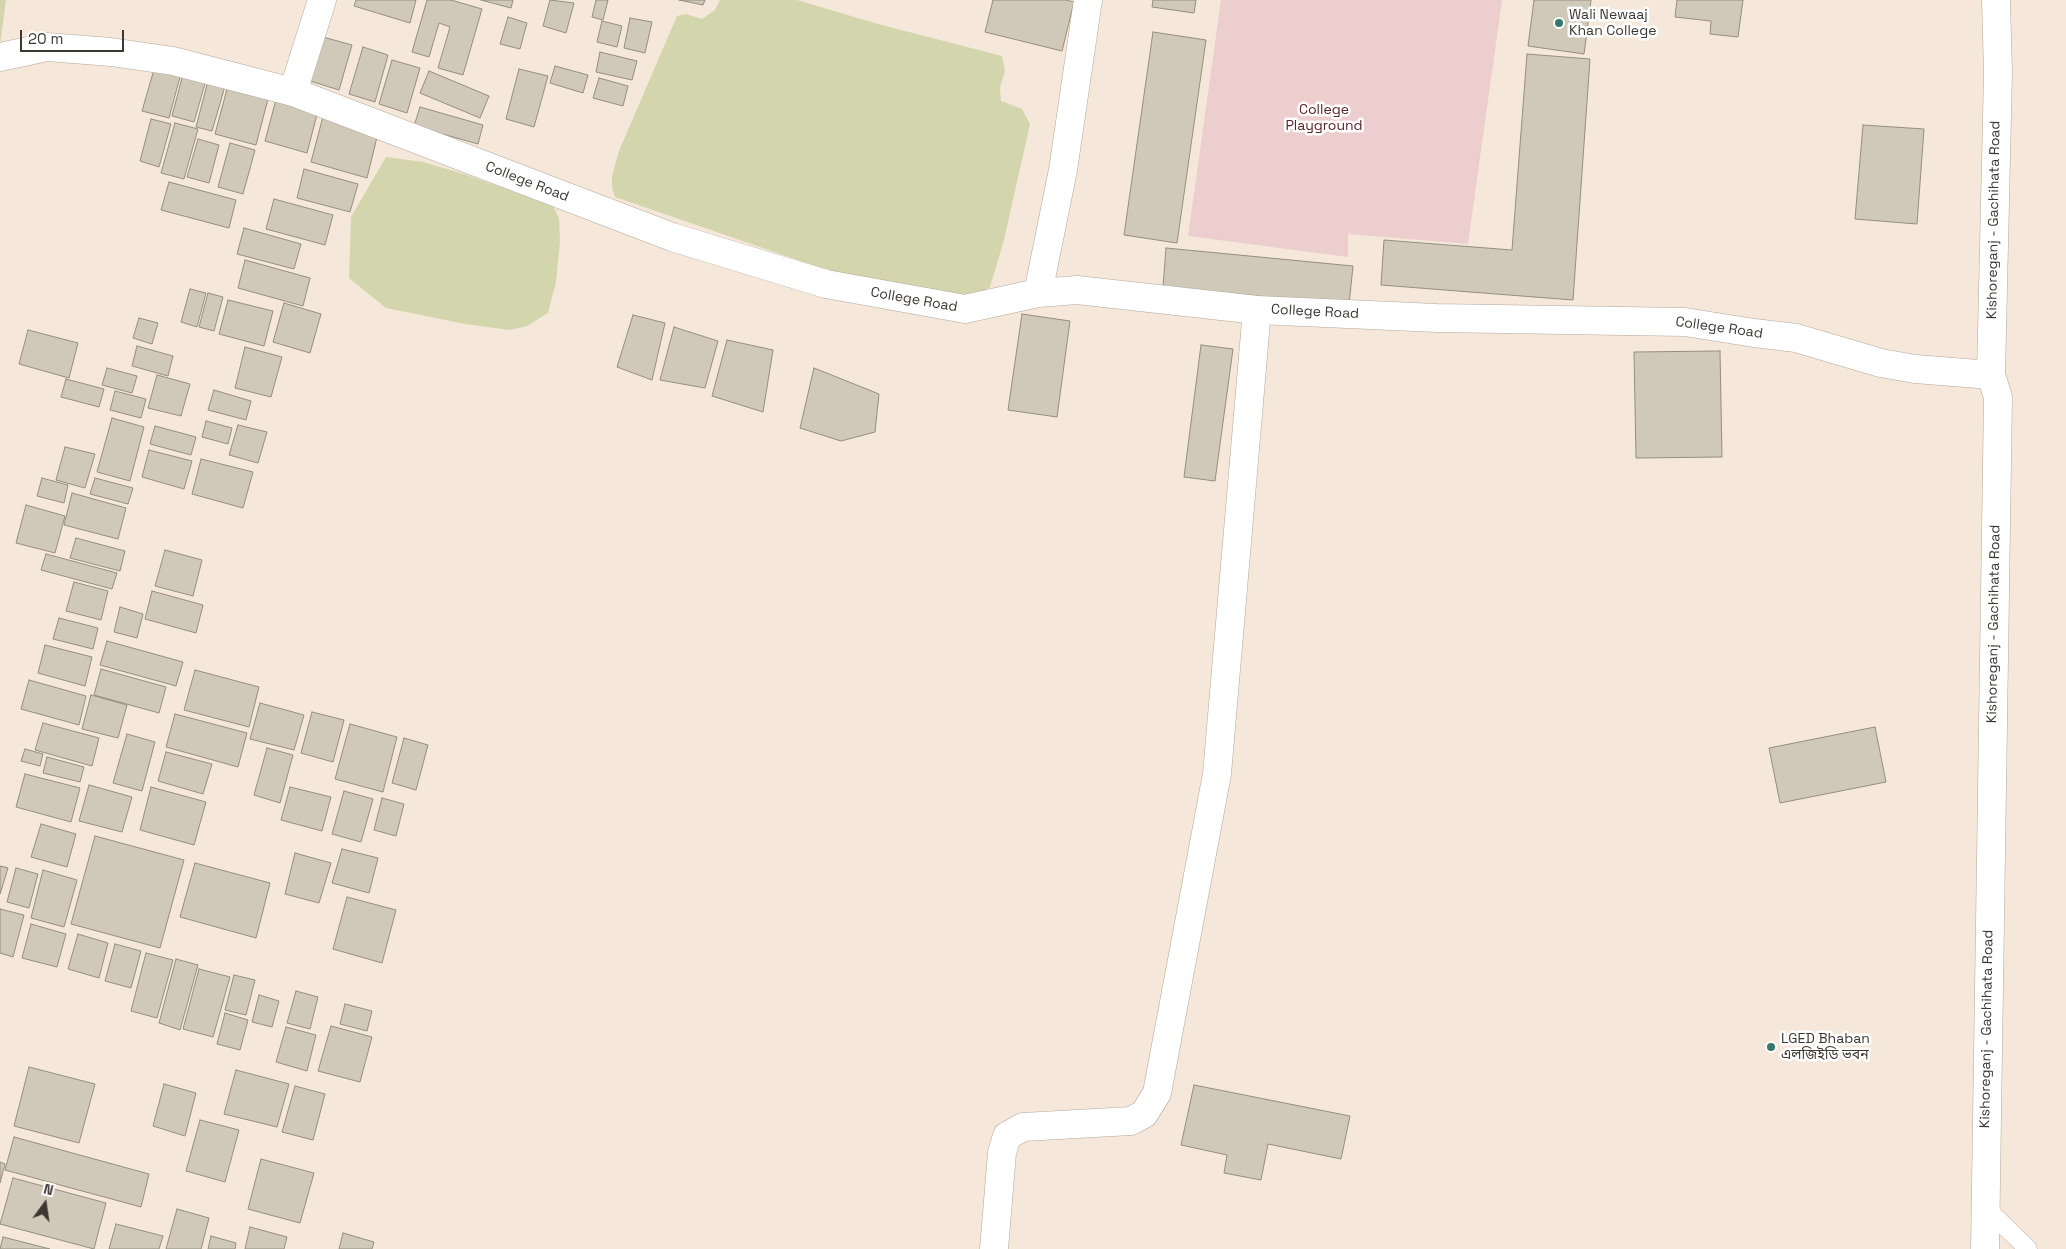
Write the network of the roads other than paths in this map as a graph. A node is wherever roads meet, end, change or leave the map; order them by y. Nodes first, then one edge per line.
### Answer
1 (322, 0) edge
2 (1088, 0) edge
3 (1996, 0) edge
4 (0, 57) edge
5 (293, 92) junction
6 (1038, 292) junction
7 (1257, 310) junction
8 (1991, 375) junction
9 (1985, 1207) junction
10 (994, 1249) edge
11 (1986, 1249) edge
12 (2028, 1249) edge

1 - 5 street
2 - 6 street
3 - 8 street, Kishoreganj - Gachihata Road
4 - 5 street, College Road
5 - 6 street, College Road
6 - 7 street, College Road
7 - 8 street, College Road
7 - 10 street
8 - 9 street, Kishoreganj - Gachihata Road
9 - 11 street, Kishoreganj - Gachihata Road
9 - 12 lane

